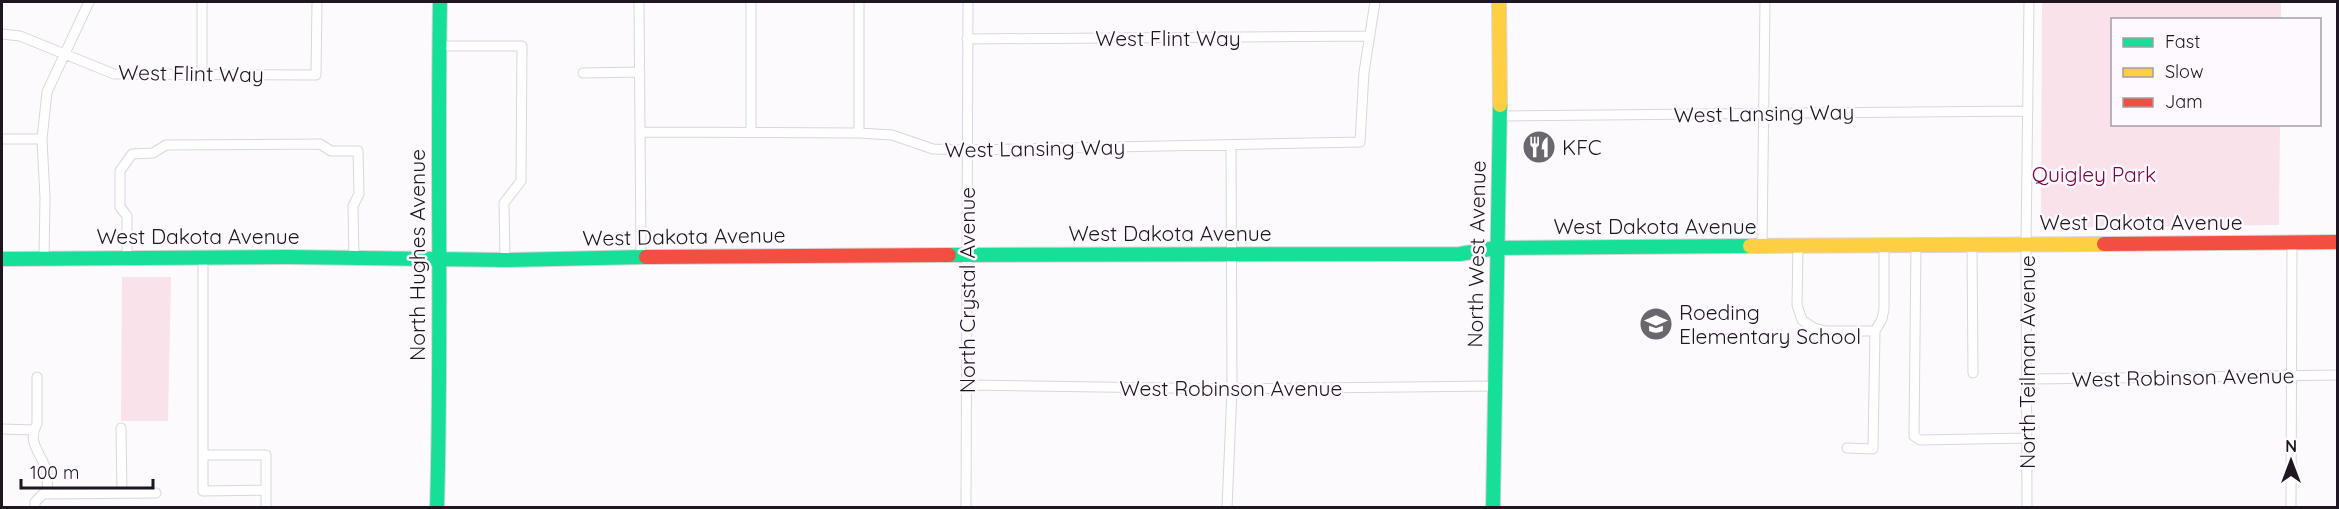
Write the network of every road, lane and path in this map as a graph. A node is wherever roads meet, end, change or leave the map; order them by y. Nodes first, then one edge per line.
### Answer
1 (88, 2) edge
2 (202, 2) edge
3 (317, 2) edge
4 (440, 2) edge
5 (639, 2) edge
6 (751, 2) edge
7 (859, 2) edge
8 (968, 2) edge
9 (1375, 2) edge
10 (1499, 2) edge
11 (1765, 2) edge
12 (2029, 2) edge
13 (2, 34) edge
14 (1369, 36) junction
15 (967, 39) junction
16 (440, 46) junction
17 (66, 54) junction
18 (640, 72) junction
19 (583, 73) dead end
20 (202, 75) junction
21 (2028, 111) junction
22 (1763, 112) junction
23 (1500, 116) junction
24 (641, 132) junction
25 (751, 132) junction
26 (859, 133) junction
27 (2, 139) edge
28 (42, 139) junction
29 (1231, 145) junction
30 (968, 150) junction
31 (2292, 242) junction
32 (2337, 242) edge
33 (1916, 244) junction
34 (2026, 244) junction
35 (1798, 245) junction
36 (1884, 245) junction
37 (1972, 245) junction
38 (1762, 246) junction
39 (1496, 248) junction
40 (969, 254) junction
41 (1233, 254) junction
42 (641, 256) junction
43 (44, 258) junction
44 (127, 258) junction
45 (202, 258) junction
46 (354, 258) junction
47 (2, 259) edge
48 (438, 259) junction
49 (505, 260) junction
50 (1875, 332) junction
51 (1973, 373) dead end
52 (2292, 375) junction
53 (2337, 375) edge
54 (37, 377) dead end
55 (2028, 379) junction
56 (967, 385) junction
57 (1494, 386) junction
58 (1232, 389) junction
59 (122, 428) dead end
60 (2, 429) edge
61 (33, 430) junction
62 (2028, 438) junction
63 (1847, 448) dead end
64 (202, 455) junction
65 (266, 490) junction
66 (122, 493) junction
67 (156, 493) dead end
68 (47, 494) junction
69 (35, 507) edge
70 (266, 507) edge
71 (437, 507) edge
72 (966, 507) edge
73 (1227, 507) edge
74 (1493, 507) edge
75 (2027, 507) edge
76 (2291, 507) edge

1 - 17 street
2 - 20 street
3 - 20 street, West Flint Way
4 - 16 street, North Hughes Avenue
5 - 18 street
6 - 25 street
7 - 26 street
8 - 15 street, North Crystal Avenue
9 - 14 street
10 - 23 street, North West Avenue
11 - 22 street
12 - 21 street, North Teilman Avenue
13 - 17 street, West Flint Way
14 - 15 street, West Flint Way
14 - 29 street, West Lansing Way
15 - 30 street, North Crystal Avenue
16 - 48 street, North Hughes Avenue
16 - 49 street
17 - 20 street, West Flint Way
17 - 28 street
18 - 19 street
18 - 24 street
21 - 22 street, West Lansing Way
21 - 34 street, North Teilman Avenue
22 - 23 street, West Lansing Way
22 - 38 street
23 - 39 street, North West Avenue
24 - 25 street, West Lansing Way
24 - 42 street
25 - 26 street, West Lansing Way
26 - 30 street, West Lansing Way
27 - 28 street
28 - 43 street
29 - 30 street, West Lansing Way
29 - 41 street
30 - 40 street, North Crystal Avenue
31 - 32 street, West Dakota Avenue
31 - 34 street, West Dakota Avenue
31 - 52 street
33 - 36 street, West Dakota Avenue
33 - 37 street, West Dakota Avenue
33 - 62 street
34 - 37 street, West Dakota Avenue
34 - 55 street, North Teilman Avenue
35 - 36 street, West Dakota Avenue
35 - 38 street, West Dakota Avenue
35 - 50 street
36 - 50 street
37 - 51 street
38 - 39 street, West Dakota Avenue
39 - 41 street, West Dakota Avenue
39 - 57 street, North West Avenue
40 - 41 street, West Dakota Avenue
40 - 42 street, West Dakota Avenue
40 - 56 street, North Crystal Avenue
41 - 58 street
42 - 49 street, West Dakota Avenue
43 - 44 street, West Dakota Avenue
43 - 47 street, West Dakota Avenue
44 - 45 street, West Dakota Avenue
44 - 46 street
45 - 46 street, West Dakota Avenue
45 - 64 street
46 - 48 street, West Dakota Avenue
48 - 49 street, West Dakota Avenue
48 - 71 street, North Hughes Avenue
50 - 63 street
52 - 53 street, West Robinson Avenue
52 - 55 street, West Robinson Avenue
52 - 76 street
54 - 61 street
55 - 62 street, North Teilman Avenue
56 - 58 street, West Robinson Avenue
56 - 72 street, North Crystal Avenue
57 - 58 street, West Robinson Avenue
57 - 74 street, North West Avenue
58 - 73 street
59 - 66 street
60 - 61 street
61 - 68 street
62 - 75 street, North Teilman Avenue
64 - 65 street
64 - 65 street
65 - 70 street
66 - 67 street
66 - 68 street
68 - 69 street

